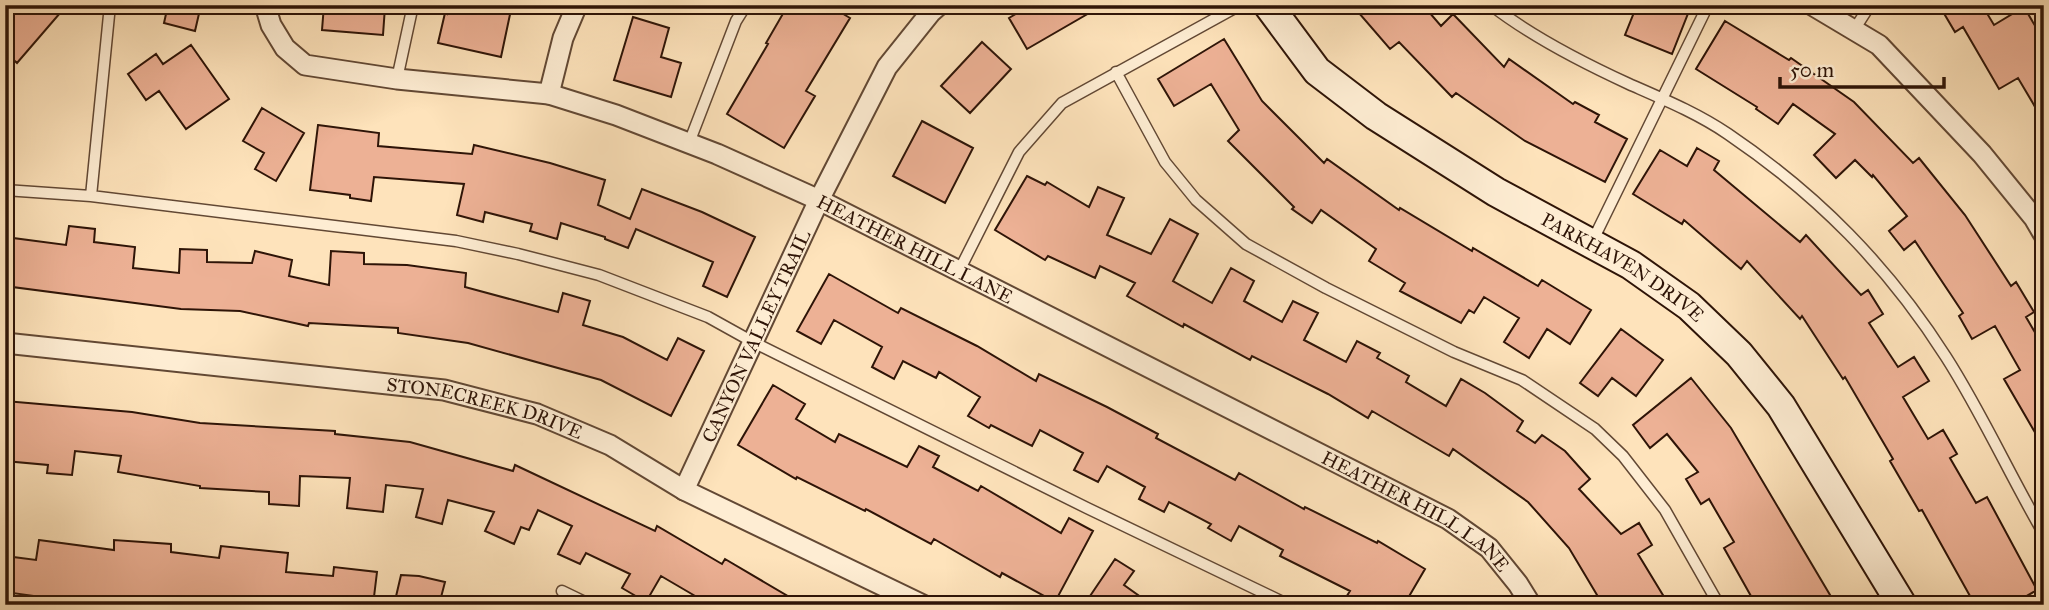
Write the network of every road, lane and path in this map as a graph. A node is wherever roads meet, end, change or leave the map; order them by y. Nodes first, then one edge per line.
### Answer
1 (110, 5) edge
2 (265, 5) edge
3 (413, 5) edge
4 (577, 5) edge
5 (746, 5) edge
6 (939, 5) edge
7 (1240, 5) edge
8 (1268, 5) edge
9 (1490, 5) edge
10 (1708, 5) edge
11 (1812, 5) edge
12 (1870, 5) edge
13 (1854, 30) junction
14 (1116, 72) junction
15 (397, 79) junction
16 (549, 94) junction
17 (1662, 99) junction
18 (689, 143) junction
19 (5, 190) edge
20 (91, 196) junction
21 (819, 200) junction
22 (2044, 235) edge
23 (1592, 244) junction
24 (959, 271) junction
25 (753, 342) junction
26 (5, 343) edge
27 (684, 489) junction
28 (2044, 534) edge
29 (562, 591) dead end
30 (591, 605) edge
31 (923, 605) edge
32 (1289, 605) edge
33 (1531, 605) edge
34 (1719, 605) edge
35 (1902, 605) edge

1 - 20 lane
2 - 15 street, HEATHER HILL LANE
3 - 15 lane
4 - 16 street
5 - 18 lane
6 - 21 street, CANYON VALLEY TRAIL
7 - 14 lane
8 - 23 street, PARKHAVEN DRIVE
9 - 17 lane
10 - 17 lane
11 - 13 street
12 - 13 lane
13 - 22 street
14 - 24 lane
14 - 34 lane
15 - 16 street, HEATHER HILL LANE
16 - 18 street, HEATHER HILL LANE
17 - 23 lane
17 - 28 lane
18 - 21 street, HEATHER HILL LANE
19 - 20 lane
20 - 25 lane
21 - 24 street, HEATHER HILL LANE
21 - 25 street, CANYON VALLEY TRAIL
23 - 35 street, PARKHAVEN DRIVE
24 - 33 street, HEATHER HILL LANE
25 - 27 street, CANYON VALLEY TRAIL
25 - 32 lane
26 - 27 street, STONECREEK DRIVE
27 - 31 street, STONECREEK DRIVE
29 - 30 lane

